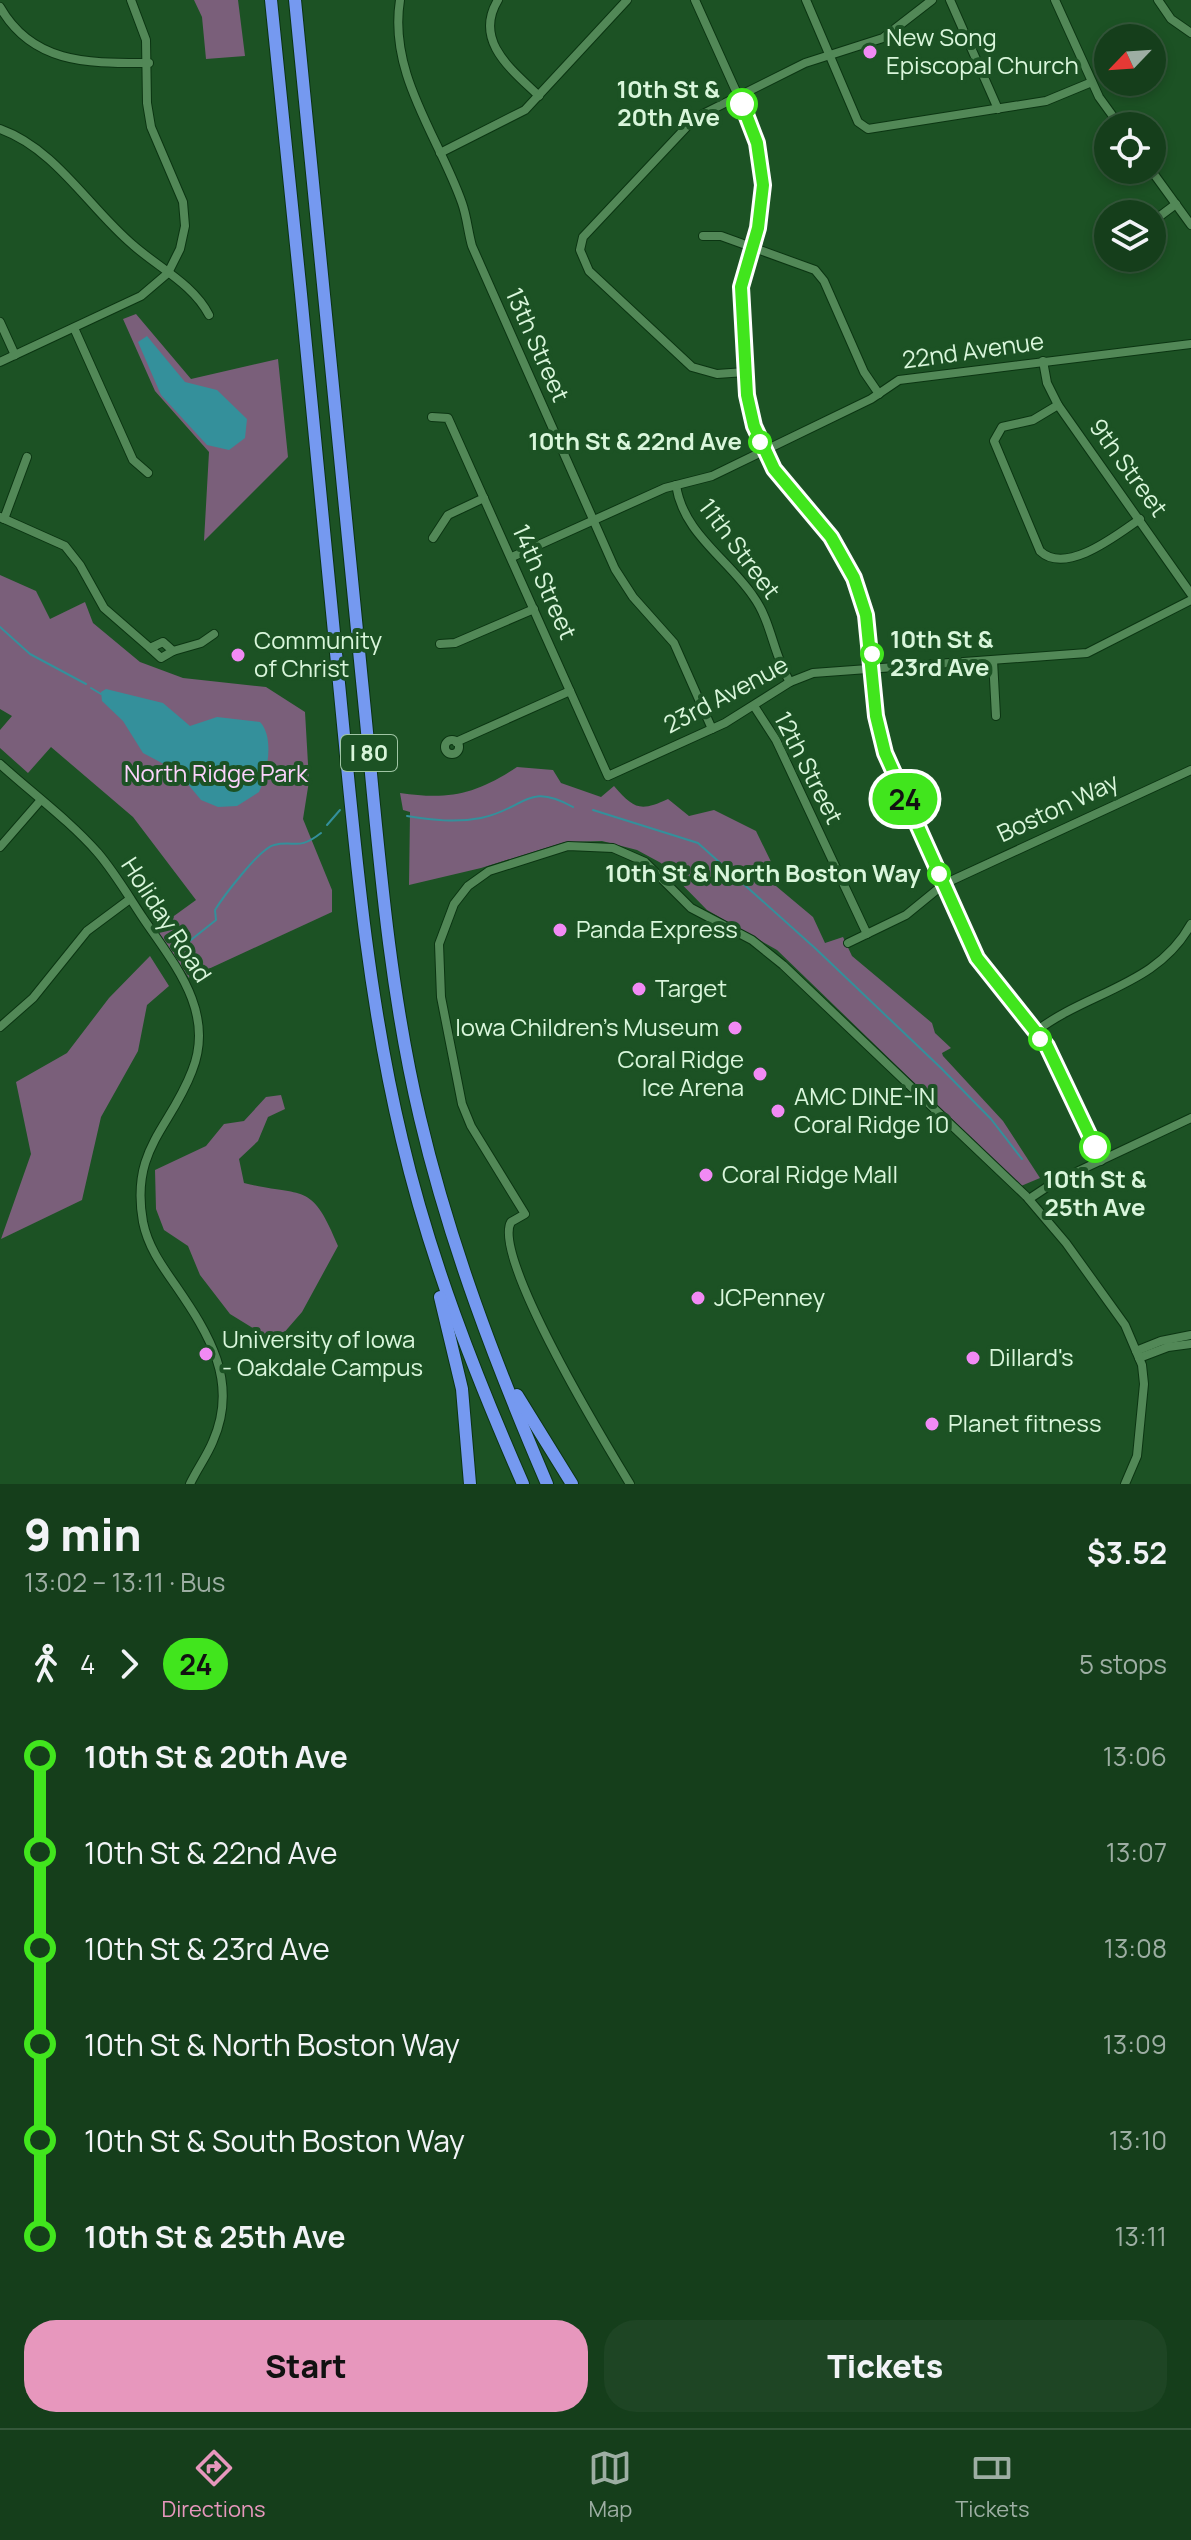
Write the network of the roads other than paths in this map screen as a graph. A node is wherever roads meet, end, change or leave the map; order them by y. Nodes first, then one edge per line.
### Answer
1 (131, 0) edge
2 (271, 0) edge
3 (295, 0) edge
4 (400, 0) edge
5 (498, 0) edge
6 (627, 0) edge
7 (695, 0) edge
8 (806, 0) edge
9 (932, 0) edge
10 (950, 0) edge
11 (1055, 0) edge
12 (1158, 0) edge
13 (0, 7) edge
14 (1191, 33) edge
15 (828, 54) junction
16 (149, 63) junction
17 (1092, 82) junction
18 (737, 94) junction
19 (539, 96) junction
20 (998, 109) junction
21 (1111, 112) edge
22 (0, 129) edge
23 (440, 153) junction
24 (1161, 184) edge
25 (1176, 204) junction
26 (1166, 212) edge
27 (1191, 225) edge
28 (703, 236) dead end
29 (751, 246) junction
30 (168, 273) junction
31 (209, 315) dead end
32 (0, 322) edge
33 (74, 328) junction
34 (1191, 344) edge
35 (15, 355) junction
36 (1043, 361) junction
37 (0, 362) edge
38 (745, 372) junction
39 (879, 394) junction
40 (1058, 405) junction
41 (432, 417) dead end
42 (764, 451) junction
43 (27, 457) dead end
44 (148, 473) dead end
45 (676, 485) junction
46 (484, 498) junction
47 (2, 518) edge
48 (1140, 519) junction
49 (593, 521) junction
50 (433, 538) dead end
51 (512, 557) junction
52 (1191, 594) edge
53 (1191, 600) edge
54 (534, 609) junction
55 (214, 634) dead end
56 (440, 644) dead end
57 (993, 660) junction
58 (872, 667) junction
59 (790, 682) junction
60 (570, 691) junction
61 (754, 706) junction
62 (996, 716) dead end
63 (712, 729) junction
64 (456, 742) dead end
65 (0, 764) edge
66 (1191, 770) edge
67 (608, 776) joint
68 (40, 801) junction
69 (0, 847) edge
70 (944, 884) junction
71 (130, 899) junction
72 (1191, 924) edge
73 (867, 934) junction
74 (848, 943) dead end
75 (0, 1027) edge
76 (1035, 1032) junction
77 (1191, 1118) edge
78 (1101, 1161) junction
79 (415, 1192) junction
80 (1029, 1199) junction
81 (462, 1269) junction
82 (1191, 1335) edge
83 (1191, 1344) edge
84 (1138, 1354) junction
85 (190, 1484) edge
86 (470, 1484) edge
87 (523, 1484) edge
88 (547, 1484) edge
89 (572, 1484) edge
90 (630, 1484) edge
91 (1125, 1484) edge

1 - 16 street
2 - 79 highway, I 80
3 - 81 highway, I 80
4 - 23 street, 13th Street
5 - 19 street
6 - 19 street
7 - 18 street
8 - 15 street
9 - 15 street
10 - 20 street
11 - 17 street
12 - 14 street
13 - 16 street
15 - 18 street
15 - 20 street
16 - 30 street
17 - 20 street
17 - 21 street
18 - 29 street
18 - 38 street
19 - 23 street
22 - 30 street
23 - 49 street, 13th Street
24 - 25 street
25 - 26 street
25 - 27 street
28 - 29 street
29 - 38 street
29 - 39 street
30 - 31 street
30 - 33 street
32 - 35 street
33 - 35 street
33 - 44 street
34 - 36 street, 22nd Avenue
35 - 37 street
36 - 39 street, 22nd Avenue
36 - 40 street, 9th Street
38 - 42 street
39 - 42 street, 22nd Avenue
40 - 48 street, 9th Street
40 - 48 street
41 - 46 street, 14th Street
42 - 45 street, 22nd Avenue
42 - 58 street
43 - 47 street
45 - 49 street, 22nd Avenue
45 - 59 street, 11th Street
46 - 50 street
46 - 51 street, 14th Street
47 - 55 street
48 - 52 street, 9th Street
49 - 51 street, 22nd Avenue
49 - 63 street, 13th Street
51 - 54 street, 14th Street
53 - 57 street, 23rd Avenue
54 - 56 street
54 - 60 street, 14th Street
57 - 58 street, 23rd Avenue
57 - 62 street
58 - 59 street, 23rd Avenue
58 - 70 street
59 - 61 street, 23rd Avenue
60 - 64 street
60 - 67 street, 14th Street
61 - 63 street, 23rd Avenue
61 - 73 street, 12th Street
63 - 67 street, 23rd Avenue
65 - 68 street, Holiday Road
66 - 70 street, Boston Way
68 - 69 street
68 - 71 street, Holiday Road
70 - 73 street, Boston Way
70 - 76 street
71 - 75 street
71 - 85 street, Holiday Road
72 - 76 street
73 - 74 street, Boston Way
76 - 78 street
77 - 78 street
78 - 80 street
79 - 86 highway
79 - 87 highway, I 80
80 - 84 street
80 - 90 street
81 - 88 highway, I 80
81 - 89 highway
82 - 84 street
83 - 84 street
84 - 91 street

